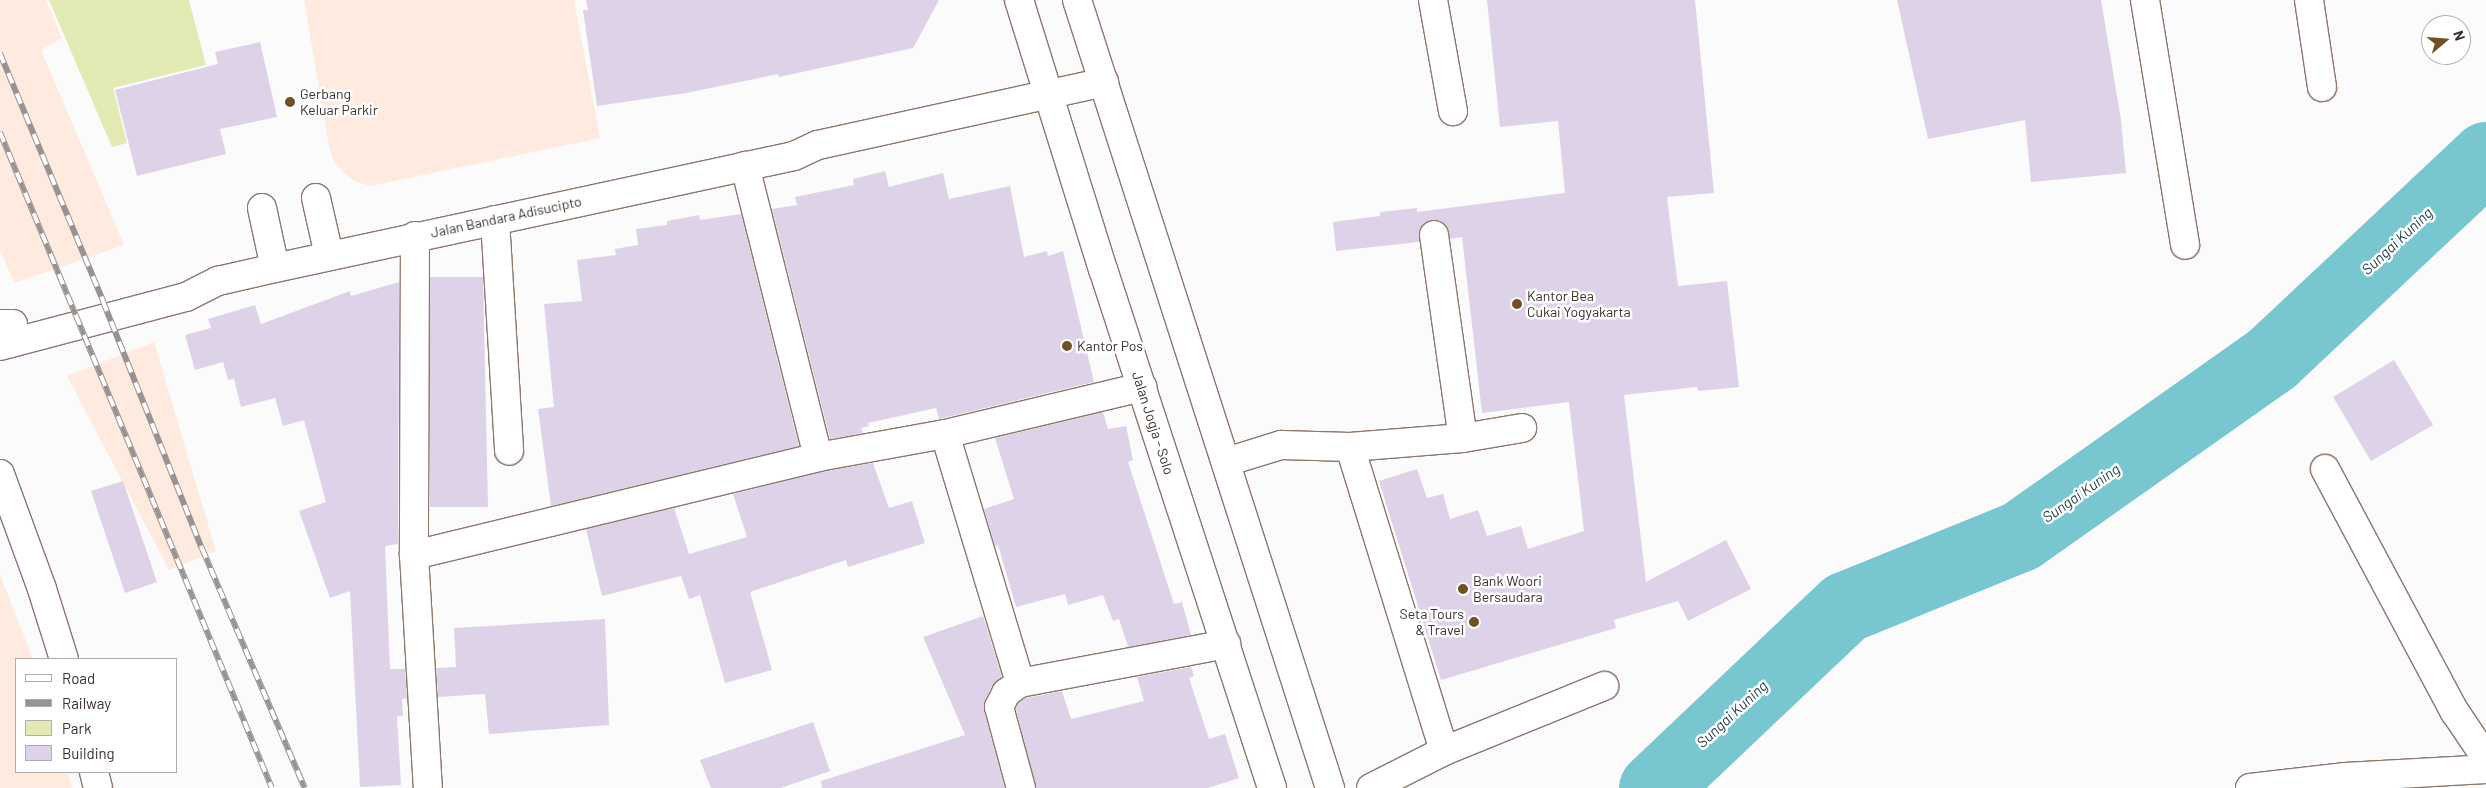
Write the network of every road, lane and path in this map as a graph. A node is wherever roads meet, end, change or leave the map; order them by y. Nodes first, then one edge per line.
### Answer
1 (1019, 0) edge
2 (1077, 0) edge
3 (1433, 0) edge
4 (2145, 0) edge
5 (2309, 0) edge
6 (2322, 87) dead end
7 (1106, 89) junction
8 (1051, 101) junction
9 (1453, 111) dead end
10 (745, 166) junction
11 (316, 198) dead end
12 (262, 208) dead end
13 (495, 220) junction
14 (1434, 235) dead end
15 (416, 236) junction
16 (2185, 245) dead end
17 (329, 255) junction
18 (275, 268) junction
19 (5, 336) edge
20 (1142, 387) junction
21 (1522, 428) dead end
22 (945, 434) junction
23 (1463, 438) junction
24 (1350, 448) junction
25 (509, 451) dead end
26 (818, 457) junction
27 (1226, 462) junction
28 (2325, 469) dead end
29 (0, 474) edge
30 (414, 555) junction
31 (1226, 644) junction
32 (64, 658) edge
33 (1020, 683) junction
34 (1604, 686) dead end
35 (1444, 751) junction
36 (2486, 758) edge
37 (2486, 769) edge
38 (94, 773) edge
39 (98, 788) edge
40 (428, 788) edge
41 (1021, 788) edge
42 (1272, 788) edge
43 (1330, 788) edge
44 (1372, 788) edge
45 (2250, 788) edge

1 - 8 main road, Jalan Jogja - Solo
2 - 7 main road
3 - 9 main road
4 - 16 main road
5 - 6 main road
7 - 8 main road, Jalan Bandara Adisucipto
7 - 27 main road
8 - 10 main road, Jalan Bandara Adisucipto
8 - 20 main road, Jalan Jogja - Solo
10 - 13 main road, Jalan Bandara Adisucipto
10 - 26 main road
11 - 17 main road
12 - 18 main road
13 - 15 main road, Jalan Bandara Adisucipto
13 - 25 main road
14 - 23 main road
15 - 17 main road, Jalan Bandara Adisucipto
15 - 30 main road
17 - 18 main road, Jalan Bandara Adisucipto
18 - 19 main road, Jalan Bandara Adisucipto
20 - 22 main road
20 - 31 main road, Jalan Jogja - Solo
21 - 23 main road
22 - 26 main road
22 - 33 main road
23 - 24 main road
24 - 27 main road
24 - 35 main road
26 - 30 main road
27 - 43 main road
28 - 36 main road
29 - 32 main road
30 - 40 main road
31 - 33 main road
31 - 42 main road, Jalan Jogja - Solo
33 - 41 main road
34 - 35 main road
35 - 44 main road
37 - 45 main road
38 - 39 main road

